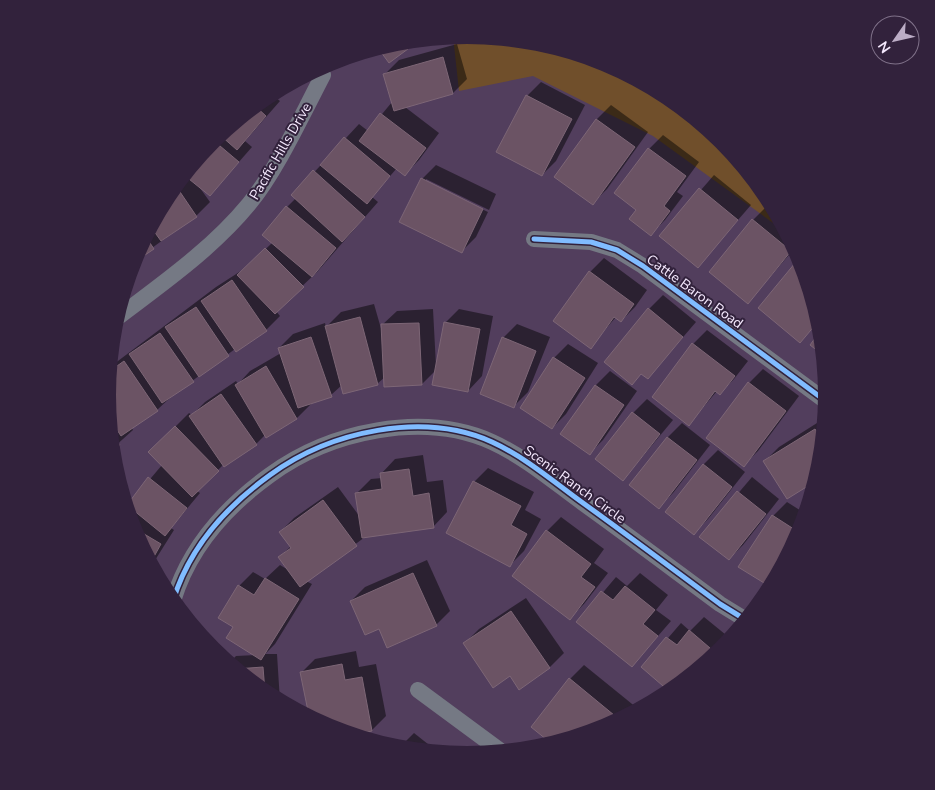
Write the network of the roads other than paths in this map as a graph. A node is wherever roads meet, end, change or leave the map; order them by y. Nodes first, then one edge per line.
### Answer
1 (323, 75) dead end
2 (534, 239) dead end
3 (127, 310) edge
4 (819, 396) edge
5 (177, 592) edge
6 (740, 616) edge
7 (418, 690) dead end
8 (492, 745) edge

1 - 3 street, Pacific Hills Drive
2 - 4 street, Cattle Baron Road
5 - 6 street, Scenic Ranch Circle
7 - 8 street

